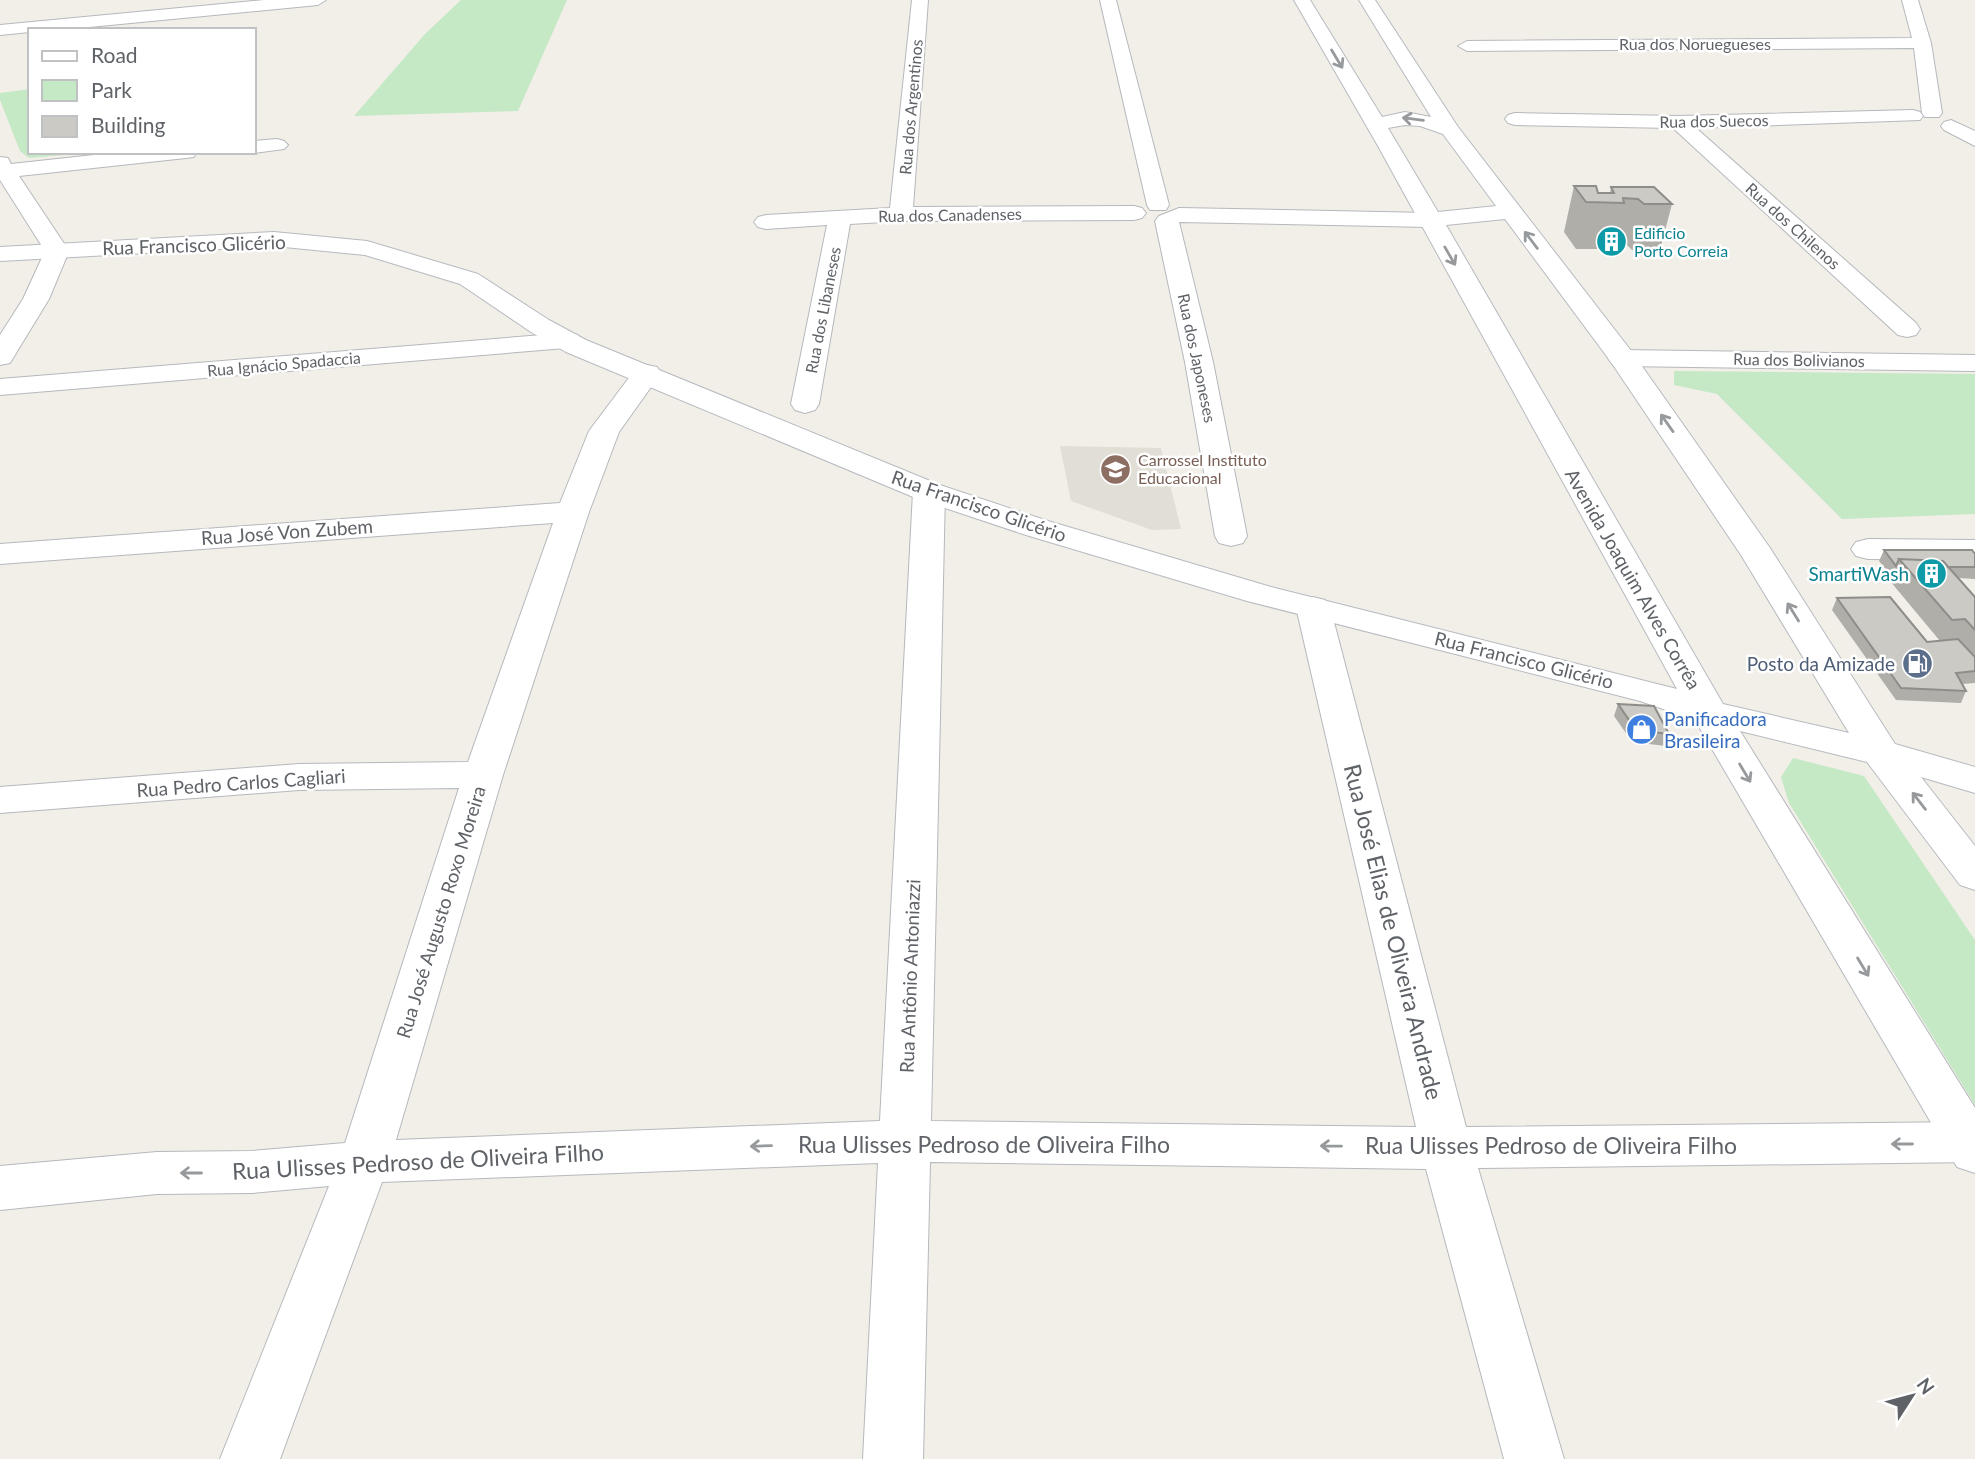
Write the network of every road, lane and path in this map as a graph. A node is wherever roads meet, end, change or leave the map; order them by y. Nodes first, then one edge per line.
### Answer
1 (318, 0) edge
2 (920, 0) edge
3 (1108, 0) edge
4 (1302, 0) edge
5 (1367, 0) edge
6 (1910, 0) edge
7 (229, 8) junction
8 (220, 28) edge
9 (0, 30) edge
10 (1923, 43) junction
11 (1467, 46) dead end
12 (1922, 114) junction
13 (1515, 119) dead end
14 (1678, 122) junction
15 (1962, 123) edge
16 (1376, 125) junction
17 (1450, 130) junction
18 (1975, 140) edge
19 (277, 145) dead end
20 (256, 146) edge
21 (146, 154) edge
22 (2, 167) edge
23 (1510, 212) junction
24 (1168, 213) junction
25 (901, 214) junction
26 (840, 217) junction
27 (1429, 220) junction
28 (766, 222) dead end
29 (57, 251) junction
30 (0, 254) edge
31 (1908, 330) dead end
32 (568, 341) junction
33 (0, 357) edge
34 (1622, 358) junction
35 (1975, 363) edge
36 (647, 373) junction
37 (0, 387) edge
38 (805, 404) dead end
39 (929, 492) junction
40 (573, 512) junction
41 (1231, 536) dead end
42 (1868, 549) dead end
43 (1975, 550) edge
44 (0, 554) edge
45 (1313, 607) junction
46 (1709, 712) junction
47 (1881, 754) junction
48 (483, 775) junction
49 (1975, 780) edge
50 (0, 800) edge
51 (1960, 833) edge
52 (1975, 875) edge
53 (903, 1141) junction
54 (1446, 1148) junction
55 (1973, 1148) edge
56 (363, 1162) junction
57 (0, 1188) edge
58 (250, 1459) edge
59 (893, 1459) edge
60 (1534, 1459) edge

1 - 7 street
2 - 25 street, Rua dos Argentinos
3 - 24 street, Rua dos Japoneses
4 -> 16 street, Avenida Joaquim Alves Corrêa
5 - 17 street
6 - 10 street
7 - 8 street
7 - 9 street
10 - 11 street, Rua dos Noruegueses
10 - 12 street
12 - 14 street, Rua dos Suecos
12 - 15 street, Rua dos Suecos
13 - 14 street, Rua dos Suecos
14 - 31 street, Rua dos Chilenos
15 - 18 street, Rua dos Suecos
17 -> 16 street
16 - 27 street, Avenida Joaquim Alves Corrêa
17 - 23 street
19 - 20 street
21 - 22 street
22 - 29 street
23 - 27 street
34 -> 23 street
24 - 25 street, Rua dos Canadenses
24 - 27 street
24 - 41 street, Rua dos Japoneses
25 - 26 street, Rua dos Canadenses
26 - 28 street, Rua dos Canadenses
26 - 38 street, Rua dos Libaneses
27 -> 46 street, Avenida Joaquim Alves Corrêa
29 - 30 street, Rua Francisco Glicério
29 - 32 street, Rua Francisco Glicério
29 - 33 street
32 - 36 street, Rua Francisco Glicério
32 - 37 street, Rua Ignácio Spadaccia
34 - 35 street, Rua dos Bolivianos
47 -> 34 street
36 - 39 street, Rua Francisco Glicério
36 - 40 street, Rua José Augusto Roxo Moreira
39 - 45 street, Rua Francisco Glicério
39 - 53 street, Rua Antônio Antoniazzi
40 - 44 street, Rua José Von Zubem
40 - 48 street, Rua José Augusto Roxo Moreira
42 - 43 street
45 - 46 street, Rua Francisco Glicério
45 - 54 street, Rua José Elias de Oliveira Andrade
46 - 47 street, Rua Francisco Glicério
46 -> 55 street, Avenida Joaquim Alves Corrêa
47 - 49 street, Rua Francisco Glicério
51 -> 47 street
48 - 50 street, Rua Pedro Carlos Cagliari
48 - 56 street, Rua José Augusto Roxo Moreira
51 - 52 street
54 -> 53 street, Rua Ulisses Pedroso de Oliveira Filho
53 -> 56 street, Rua Ulisses Pedroso de Oliveira Filho
53 - 59 street, Rua Antônio Antoniazzi
55 -> 54 street, Rua Ulisses Pedroso de Oliveira Filho
54 - 60 street, Rua José Elias de Oliveira Andrade
56 -> 57 street, Rua Ulisses Pedroso de Oliveira Filho
56 - 58 street, Rua José Augusto Roxo Moreira

